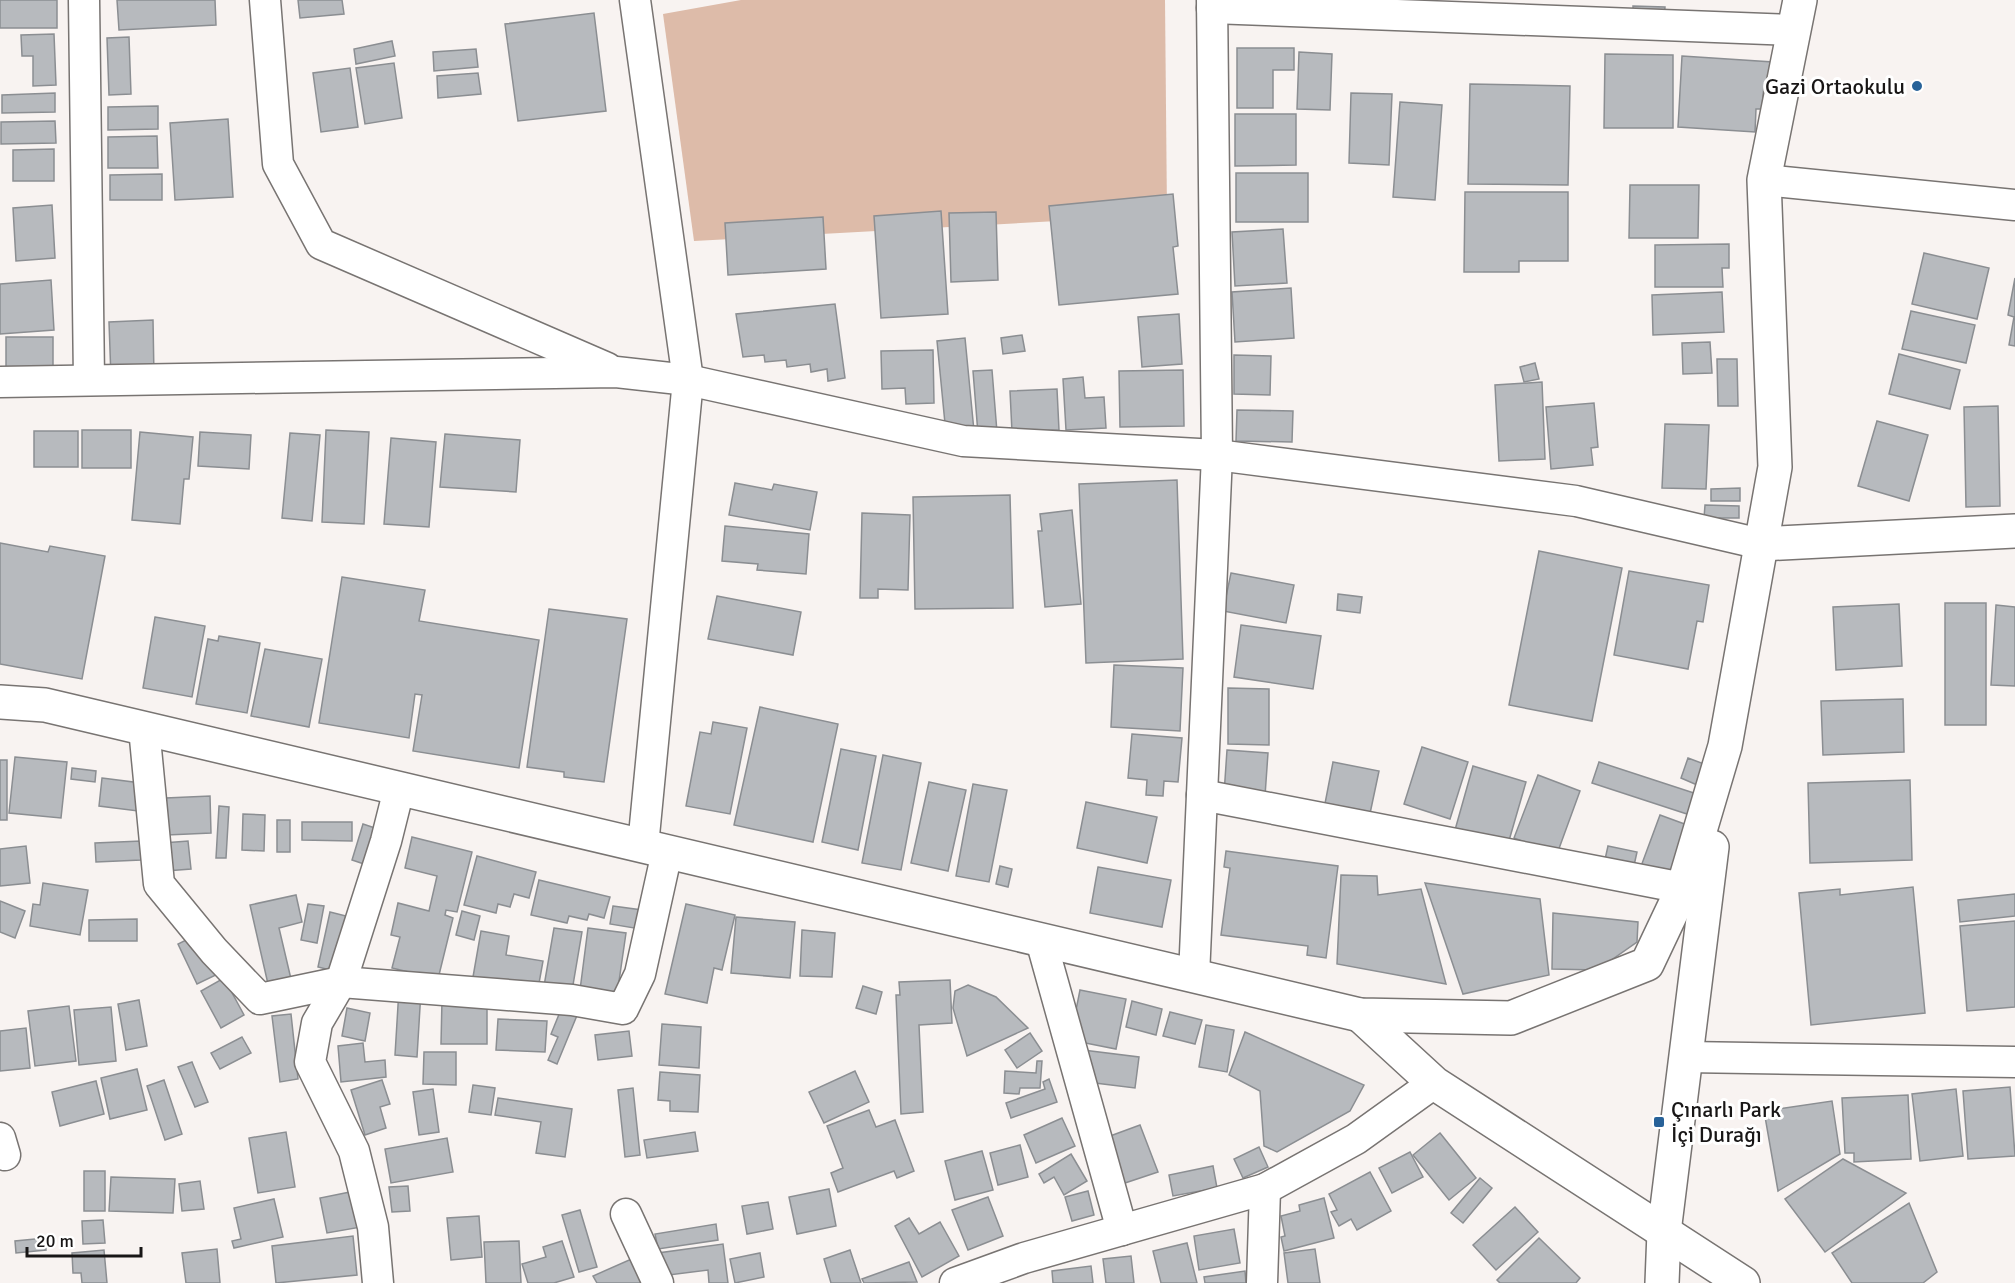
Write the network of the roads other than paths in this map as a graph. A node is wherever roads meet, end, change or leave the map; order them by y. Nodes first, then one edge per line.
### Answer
1 (84, 0) edge
2 (265, 0) edge
3 (635, 0) edge
4 (1212, 4) edge
5 (1684, 13) edge
6 (1797, 15) edge
7 (1764, 180) junction
8 (2015, 205) edge
9 (616, 372) junction
10 (89, 380) junction
11 (688, 380) junction
12 (0, 382) edge
13 (1217, 454) junction
14 (2015, 531) edge
15 (1761, 544) junction
16 (0, 702) edge
17 (144, 728) junction
18 (1725, 746) junction
19 (399, 789) junction
20 (1202, 795) junction
21 (655, 849) junction
22 (1683, 888) junction
23 (1041, 940) junction
24 (1194, 976) junction
25 (341, 982) junction
26 (1360, 1015) junction
27 (1686, 1057) junction
28 (2015, 1062) edge
29 (1434, 1083) junction
30 (1265, 1189) junction
31 (626, 1214) dead end
32 (1122, 1230) junction
33 (1664, 1232) junction
34 (378, 1283) edge
35 (658, 1283) edge
36 (955, 1283) edge
37 (1262, 1283) edge
38 (1662, 1283) edge
39 (1743, 1283) edge

1 - 10 street
2 - 9 street
3 - 11 street
4 - 5 street
4 - 13 street
5 - 6 street
6 - 7 street
7 - 8 street
7 - 15 street
9 - 10 street
9 - 11 street
10 - 12 street
11 - 13 street
11 - 21 street
13 - 15 street
13 - 20 street
14 - 15 street
15 - 18 street
16 - 17 street
17 - 19 street
17 - 25 street
18 - 22 street
18 - 27 street
19 - 21 street
19 - 25 street
20 - 22 street
20 - 24 street
21 - 23 street
21 - 25 street
22 - 26 street
23 - 24 street
23 - 32 street
24 - 26 street
25 - 34 street
26 - 29 street
27 - 28 street
27 - 33 street
29 - 30 street
29 - 33 street
30 - 32 street
30 - 37 street
31 - 35 street
32 - 36 street
33 - 38 street
33 - 39 street

